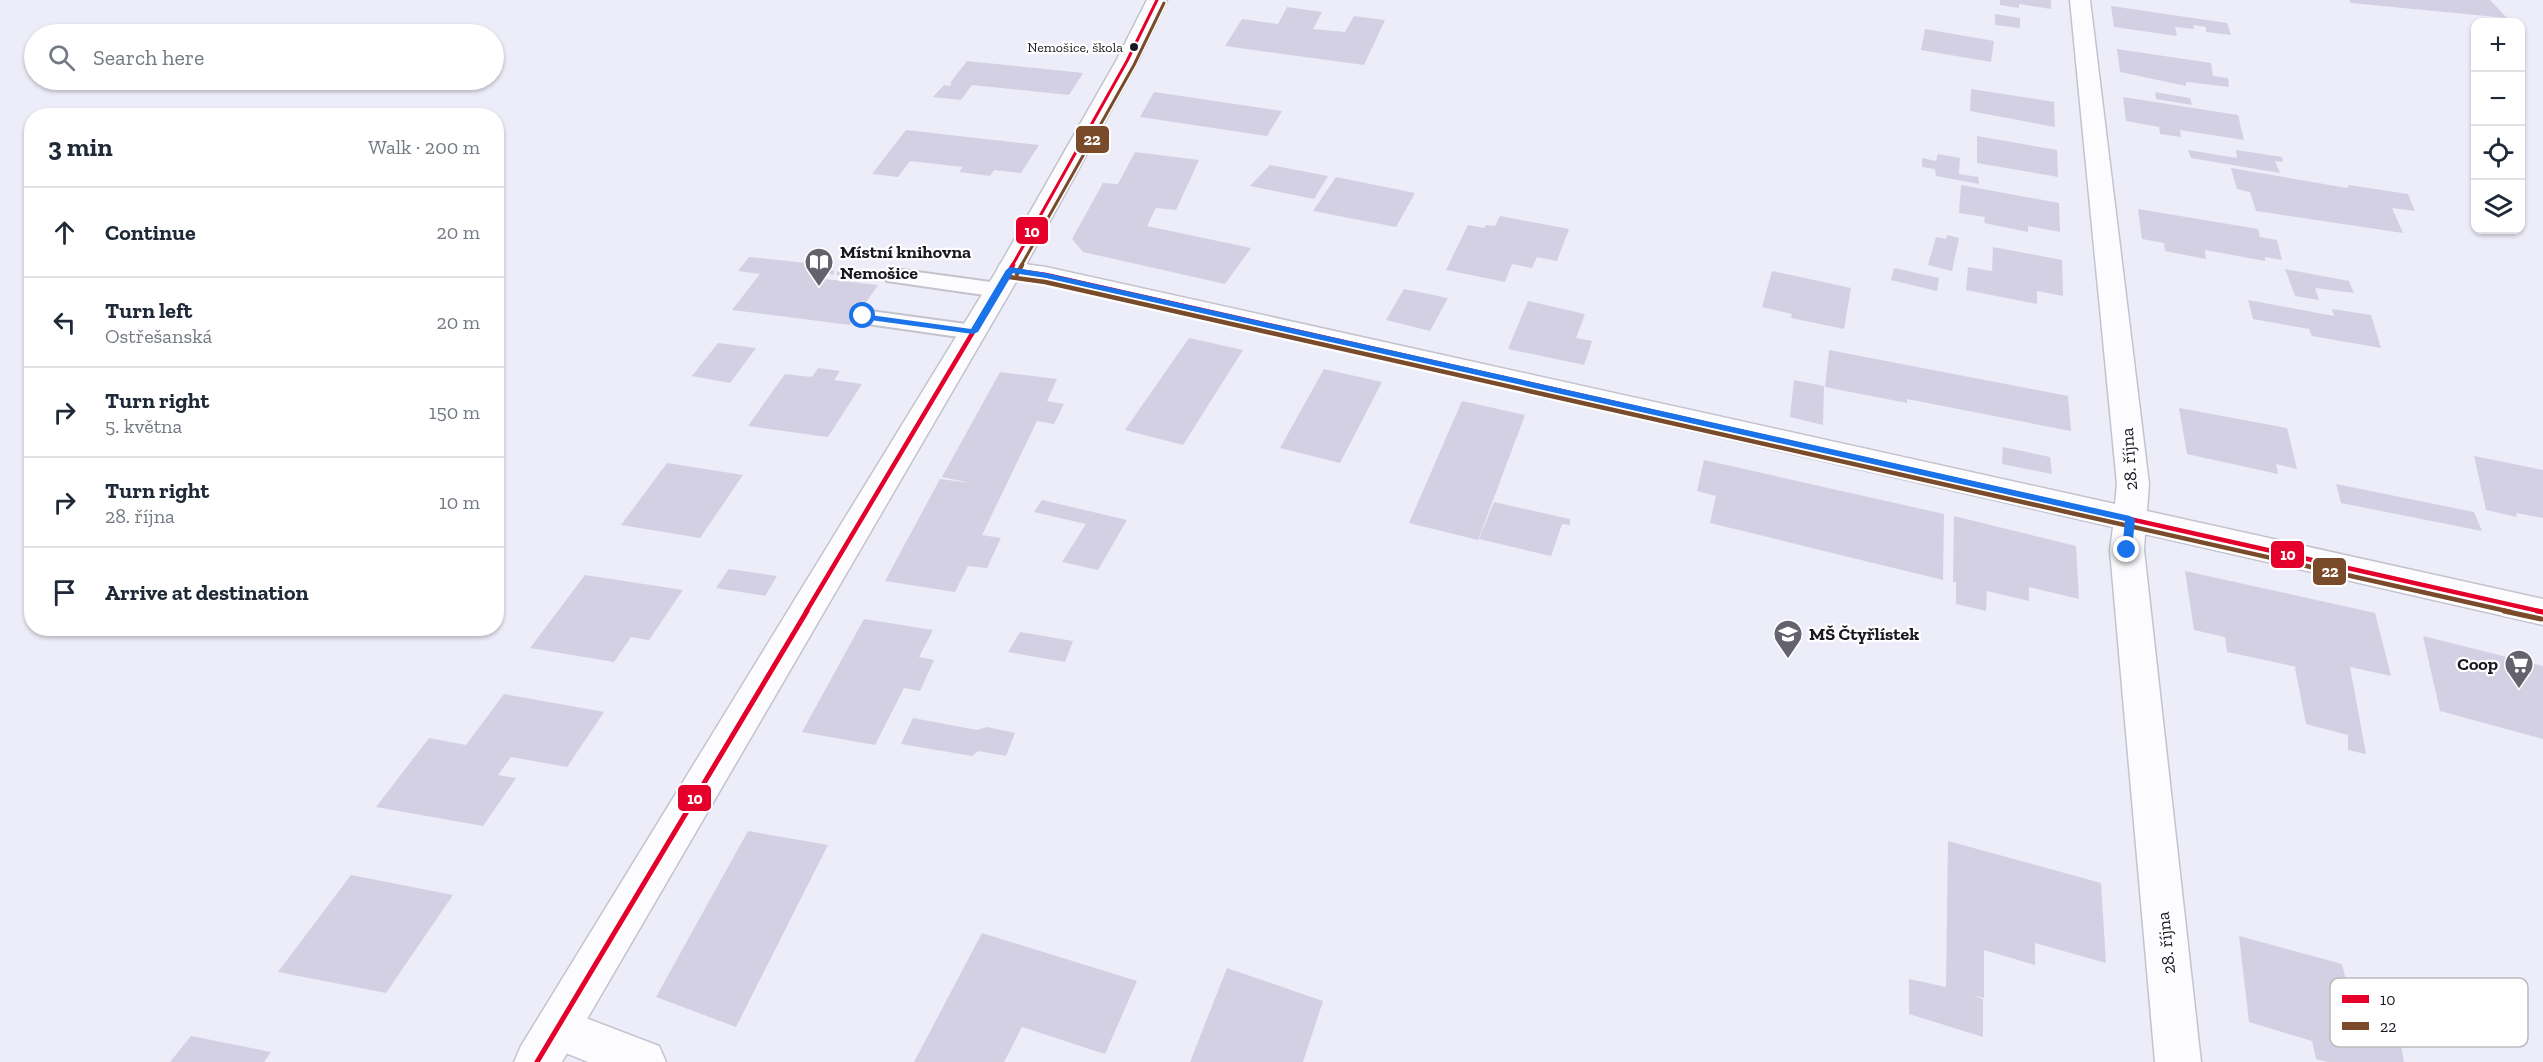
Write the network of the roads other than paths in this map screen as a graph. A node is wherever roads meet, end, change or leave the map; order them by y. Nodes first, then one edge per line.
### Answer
1 (1157, 0) edge
2 (2080, 0) edge
3 (895, 276) dead end
4 (1004, 280) junction
5 (863, 316) dead end
6 (973, 332) junction
7 (2130, 519) junction
8 (2543, 612) edge
9 (547, 1045) edge
10 (643, 1062) edge
11 (2178, 1062) edge

1 - 4 street
2 - 7 street, 28. října
3 - 4 lane
4 - 6 street
4 - 7 street
5 - 6 lane
6 - 9 street
7 - 8 street
7 - 11 street, 28. října
9 - 10 street

